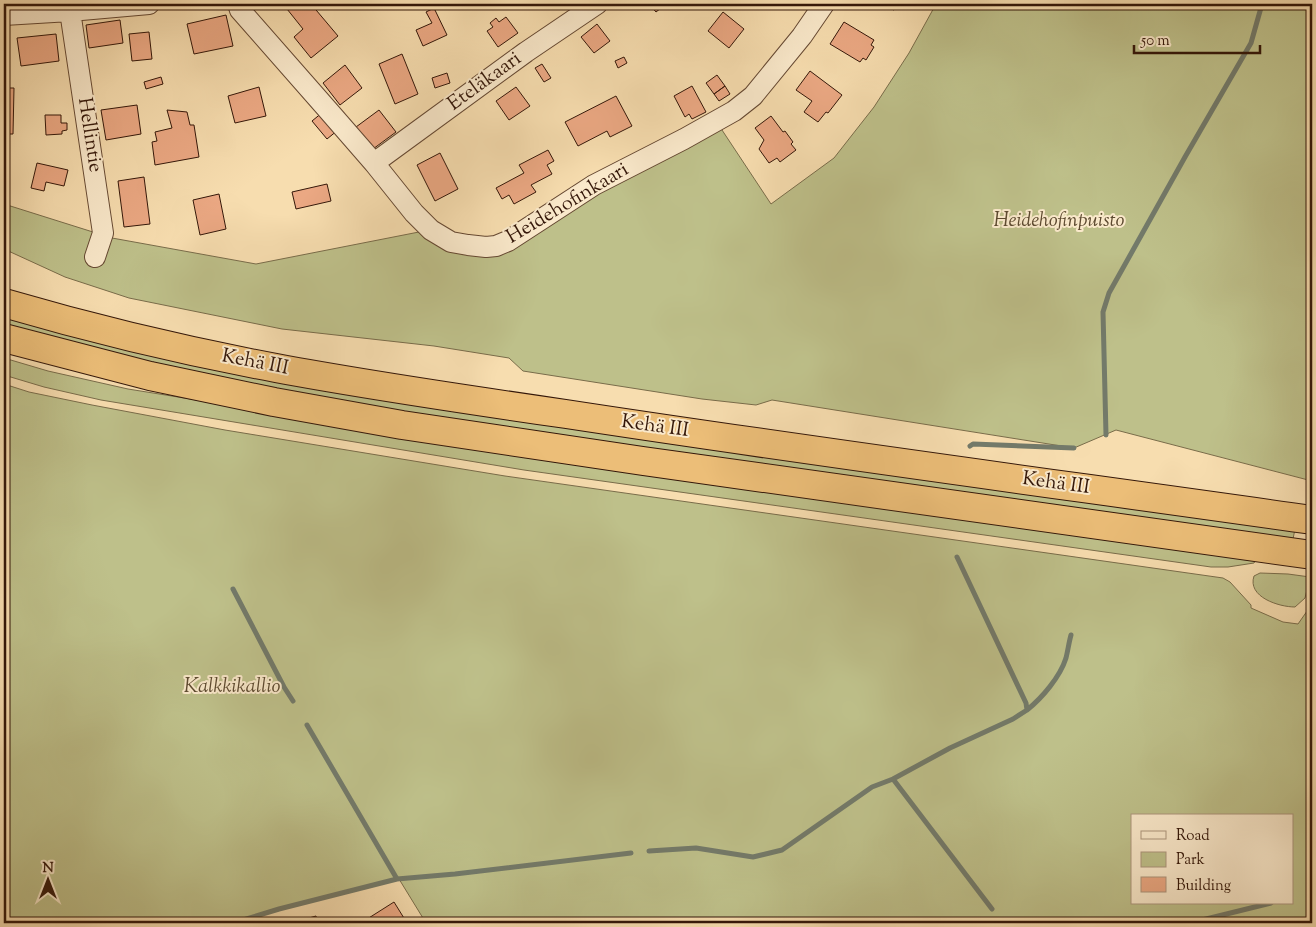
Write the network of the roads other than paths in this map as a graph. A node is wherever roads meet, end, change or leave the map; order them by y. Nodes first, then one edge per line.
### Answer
1 (149, 4) edge
2 (238, 4) edge
3 (597, 4) edge
4 (824, 4) edge
5 (70, 11) junction
6 (4, 15) edge
7 (374, 163) junction
8 (94, 257) dead end
9 (4, 303) edge
10 (4, 338) edge
11 (1312, 520) edge
12 (1312, 555) edge

1 - 5 street
2 - 7 street, Heidehofinkaari
3 - 7 street, Eteläkaari
4 - 7 street, Heidehofinkaari
5 - 6 street
5 - 8 street, Hellintie
9 - 11 highway, Kehä III
10 - 12 highway, Kehä III

